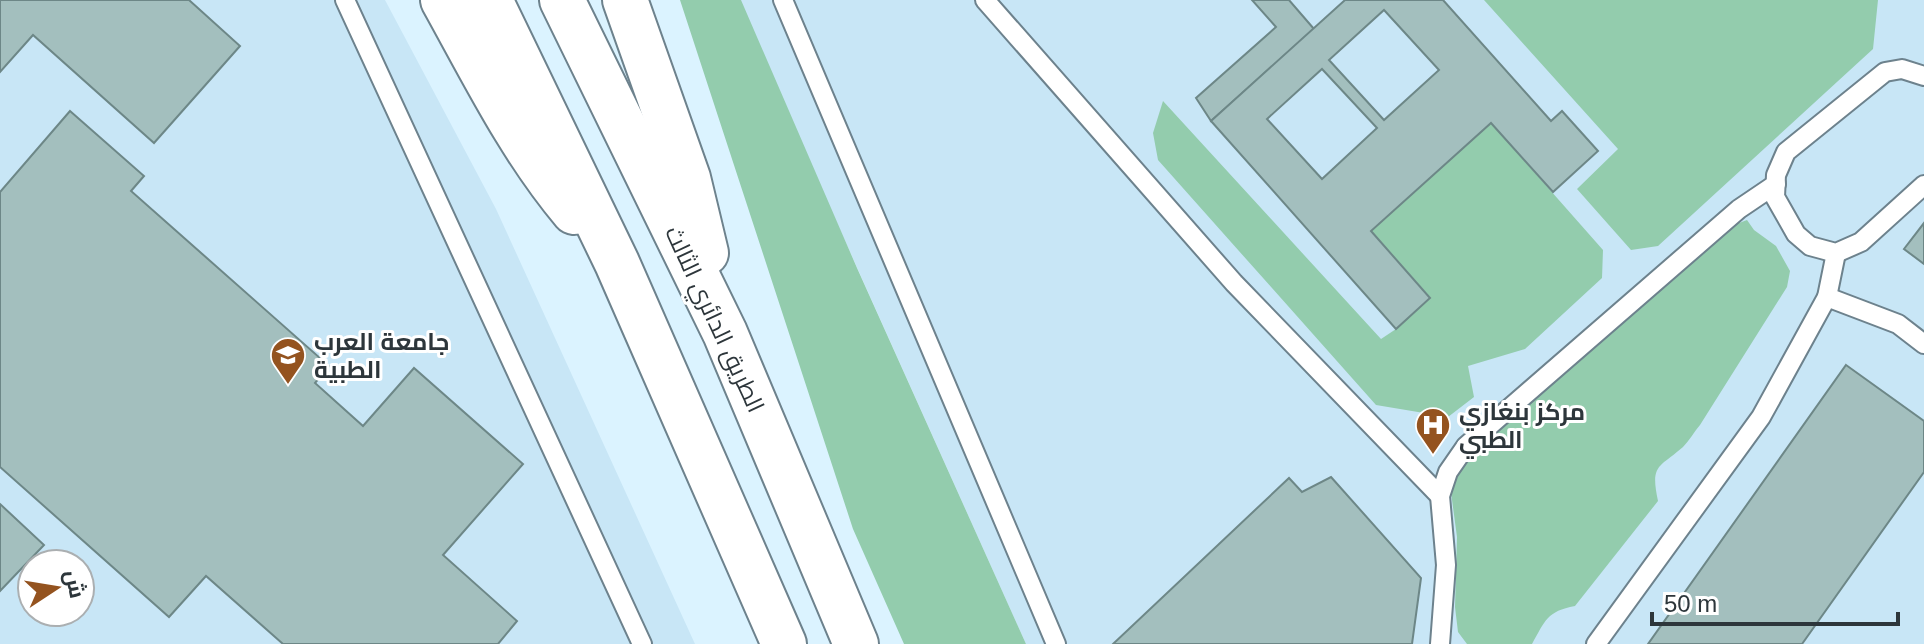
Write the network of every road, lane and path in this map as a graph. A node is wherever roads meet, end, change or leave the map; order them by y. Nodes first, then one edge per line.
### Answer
1 (345, 0) edge
2 (443, 0) edge
3 (490, 0) edge
4 (562, 0) edge
5 (625, 0) edge
6 (783, 0) edge
7 (985, 0) edge
8 (1924, 75) edge
9 (1776, 184) junction
10 (1924, 185) edge
11 (1836, 253) junction
12 (617, 263) junction
13 (1827, 297) junction
14 (725, 333) junction
15 (1924, 344) edge
16 (1440, 496) junction
17 (642, 644) edge
18 (784, 644) edge
19 (856, 644) edge
20 (1056, 644) edge
21 (1440, 644) edge
22 (1596, 644) edge

1 - 17 lane
2 - 12 highway
3 - 12 highway
4 - 14 highway, الطريق الدائري الثالث
5 - 14 highway
6 - 20 lane
7 - 16 lane
8 - 9 lane
9 - 11 lane
9 - 16 lane
10 - 11 lane
11 - 13 lane
12 - 18 highway
13 - 15 lane
13 - 22 lane
14 - 19 highway, الطريق الدائري الثالث
16 - 21 lane

